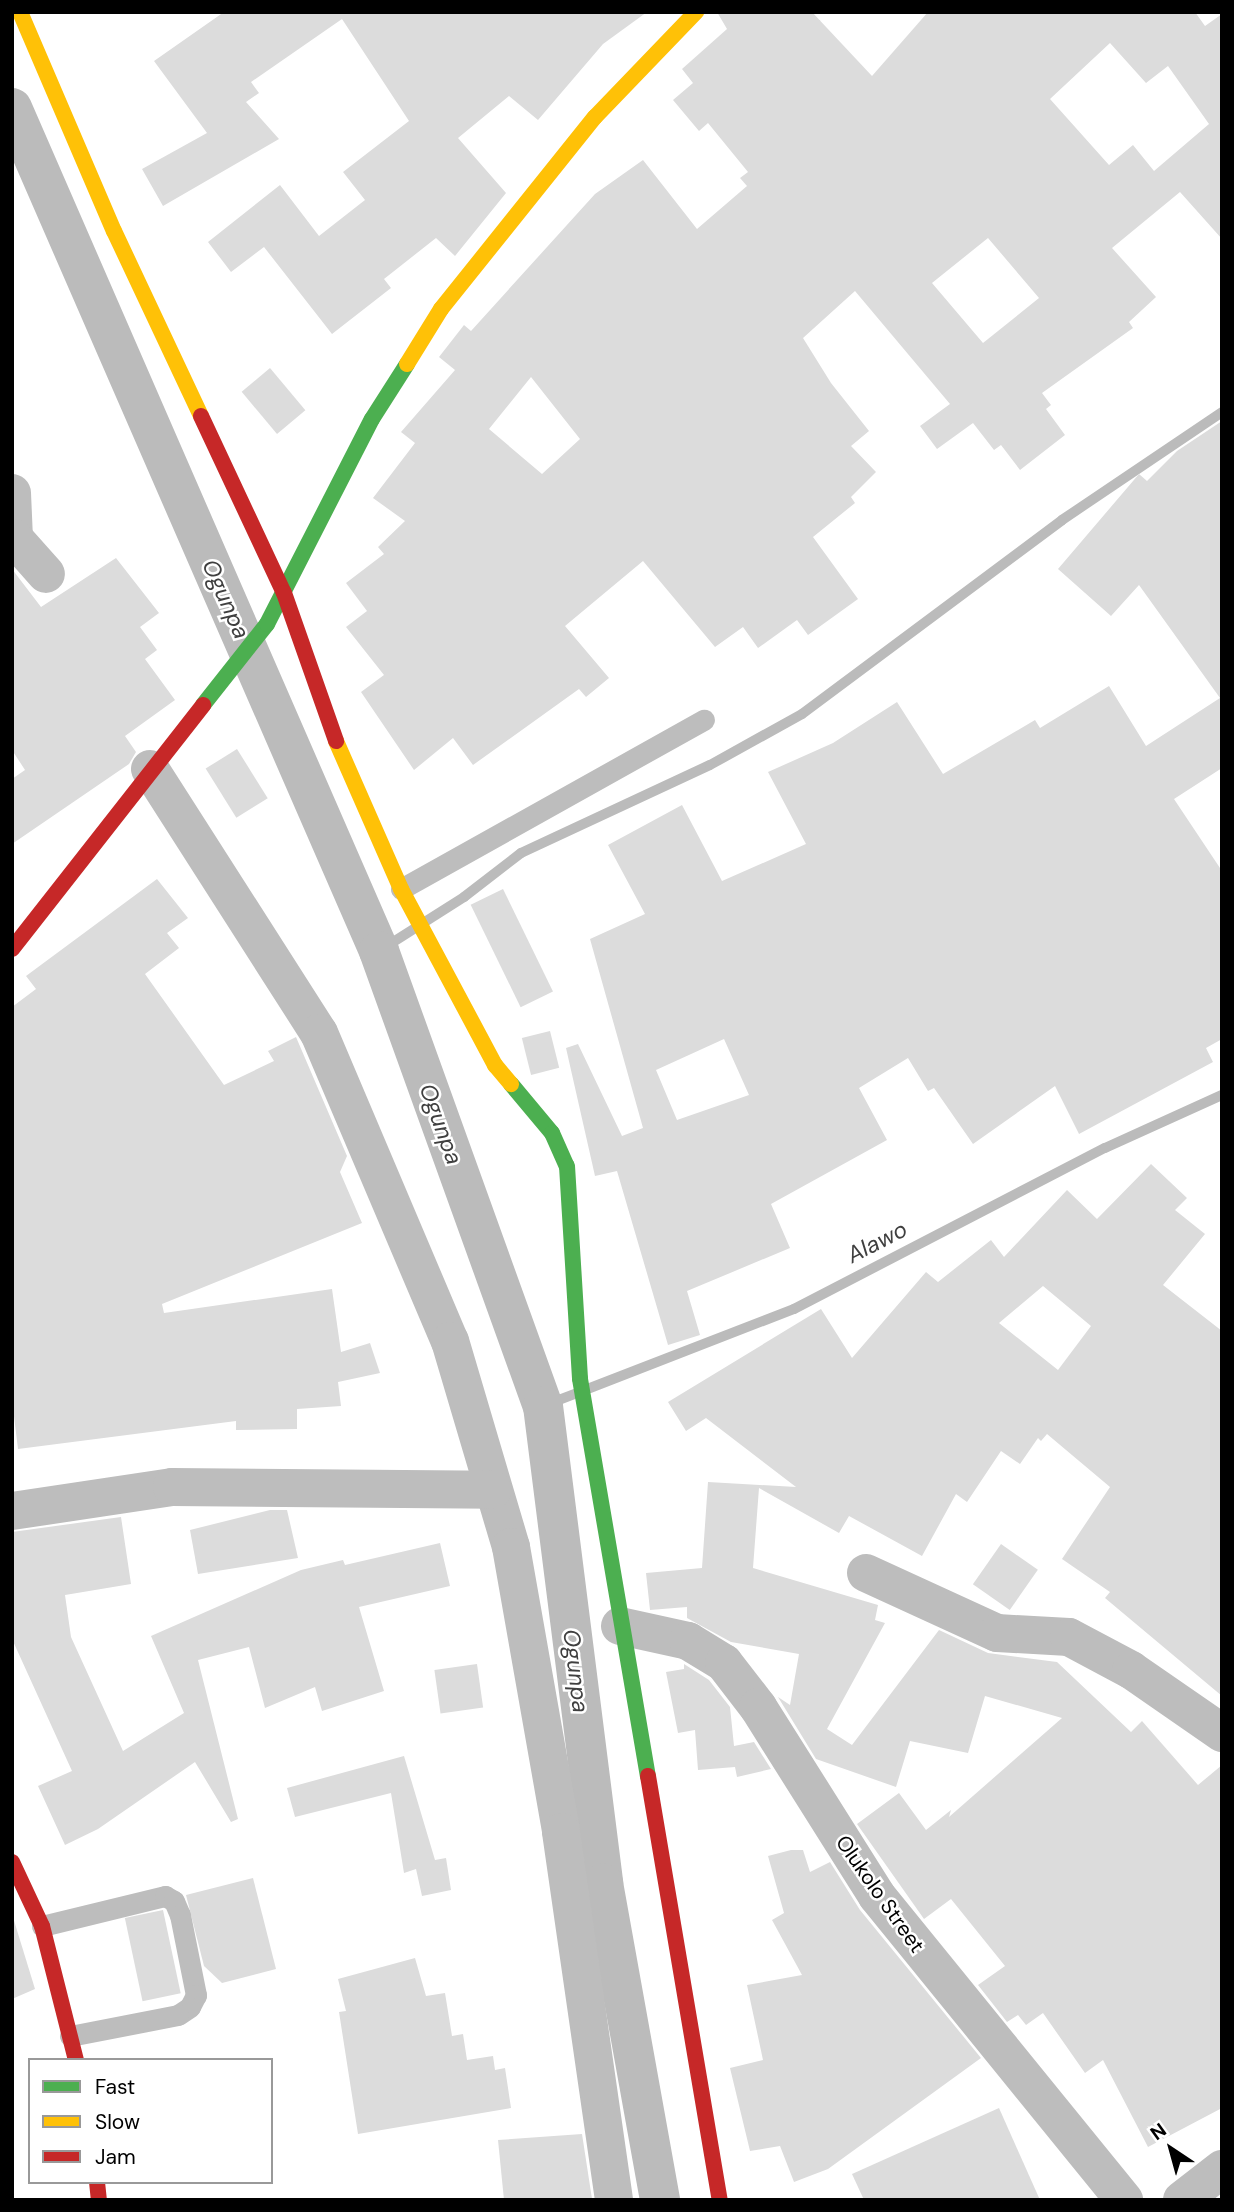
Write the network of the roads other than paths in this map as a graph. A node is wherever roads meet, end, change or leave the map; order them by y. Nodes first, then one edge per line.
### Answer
1 (20, 12) edge
2 (696, 12) edge
3 (12, 494) edge
4 (47, 574) dead end
5 (284, 593) junction
6 (704, 720) dead end
7 (150, 769) junction
8 (401, 889) junction
9 (12, 949) edge
10 (493, 1490) junction
11 (12, 1511) edge
12 (866, 1573) dead end
13 (620, 1626) junction
14 (1222, 1734) edge
15 (12, 1862) edge
16 (42, 1926) junction
17 (71, 2036) junction
18 (76, 2058) edge
19 (1222, 2169) edge
20 (614, 2200) edge
21 (720, 2200) edge
22 (1124, 2200) edge
23 (1182, 2200) edge

1 - 5 street
2 - 5 street
3 - 4 street
5 - 7 street
5 - 8 street
6 - 8 lane
7 - 9 street
7 - 10 street
8 - 13 street
10 - 11 street
10 - 20 street
12 - 14 street
13 - 21 street
13 - 22 street, Olukolo Street
15 - 16 street
16 - 17 street
16 - 17 lane
17 - 18 street
19 - 23 street

